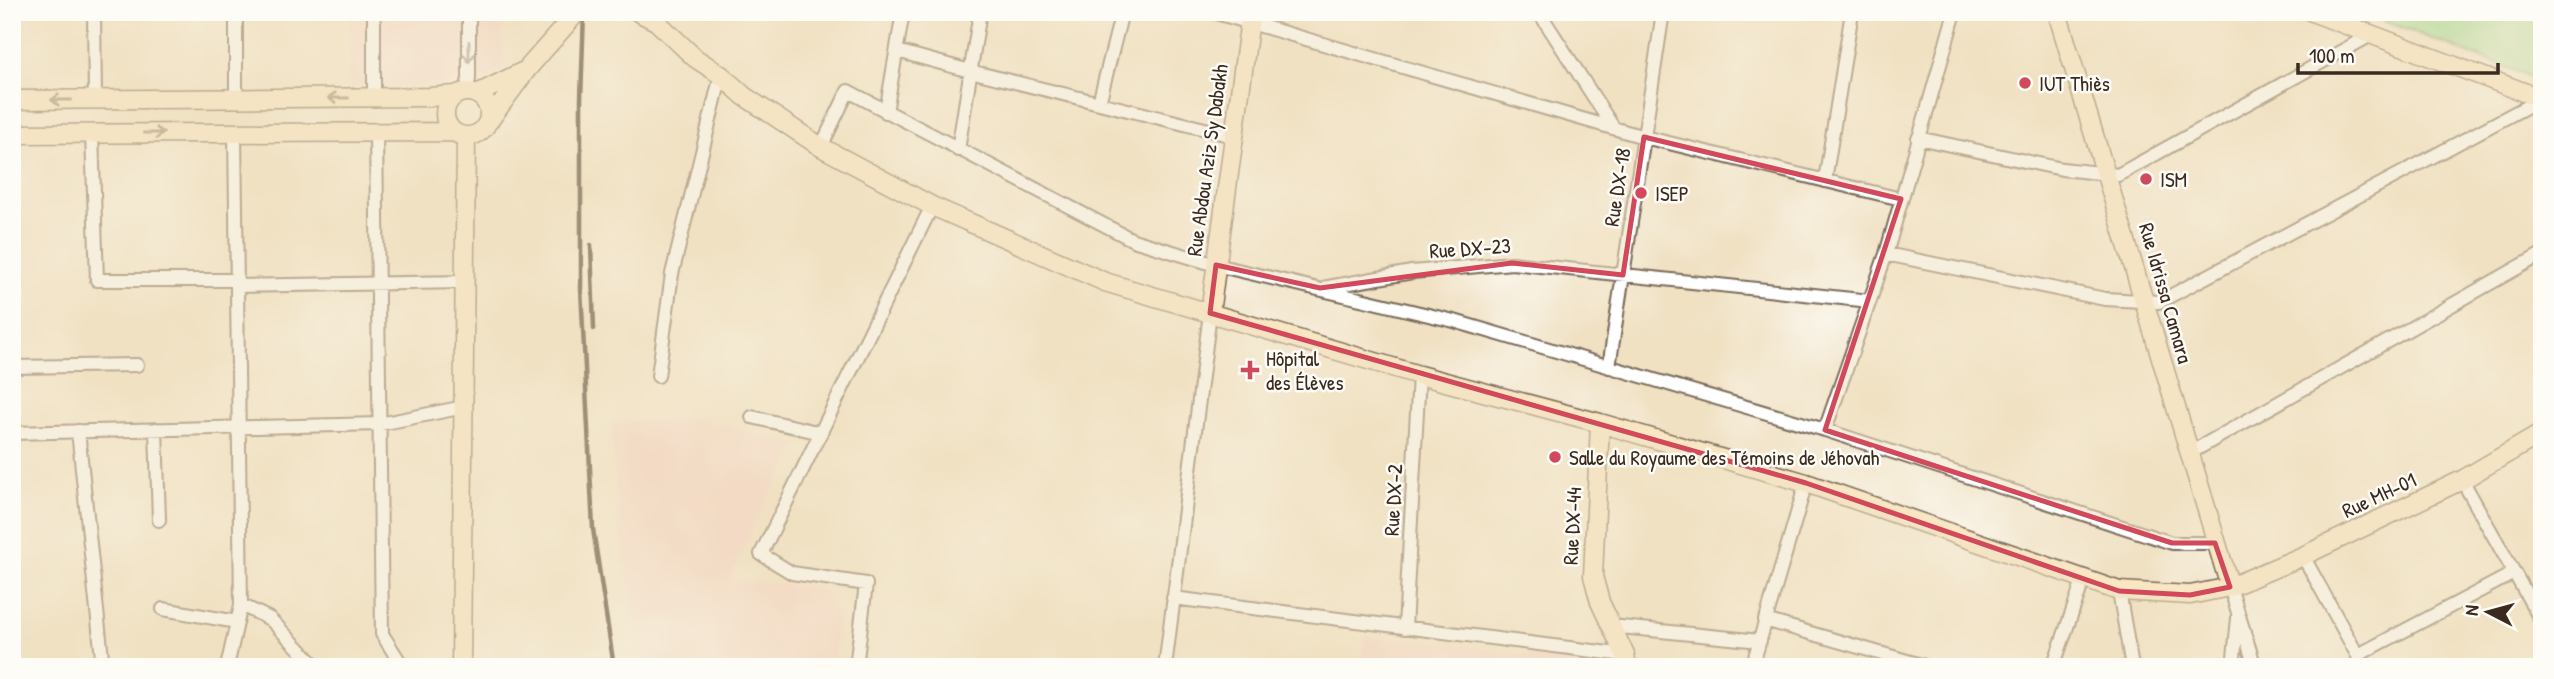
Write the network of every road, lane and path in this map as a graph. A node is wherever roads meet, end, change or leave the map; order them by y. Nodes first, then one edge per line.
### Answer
1 (94, 12) edge
2 (236, 12) edge
3 (374, 12) edge
4 (469, 12) edge
5 (577, 12) edge
6 (638, 12) edge
7 (904, 12) edge
8 (980, 12) edge
9 (1122, 12) edge
10 (1213, 12) edge
11 (1663, 12) edge
12 (1852, 12) edge
13 (1955, 12) edge
14 (2057, 12) edge
15 (2312, 12) edge
16 (1542, 14) edge
17 (655, 17) edge
18 (1250, 17) edge
19 (2371, 34) junction
20 (897, 51) junction
21 (528, 68) junction
22 (970, 71) junction
23 (721, 75) junction
24 (466, 93) junction
25 (374, 98) junction
26 (236, 99) junction
27 (2542, 99) edge
28 (12, 100) edge
29 (95, 100) junction
30 (1099, 103) junction
31 (886, 112) junction
32 (489, 121) junction
33 (1613, 127) junction
34 (376, 131) junction
35 (235, 132) junction
36 (12, 134) edge
37 (92, 134) junction
38 (459, 134) junction
39 (1233, 136) junction
40 (1644, 137) junction
41 (1918, 138) junction
42 (821, 147) junction
43 (958, 150) junction
44 (2106, 173) junction
45 (1825, 181) junction
46 (1901, 200) junction
47 (932, 206) junction
48 (1886, 254) junction
49 (2542, 254) edge
50 (1216, 265) junction
51 (1623, 275) junction
52 (465, 282) junction
53 (237, 283) junction
54 (378, 285) junction
55 (1320, 288) junction
56 (1870, 301) junction
57 (2145, 302) junction
58 (1210, 313) junction
59 (137, 365) dead end
60 (12, 367) edge
61 (1609, 367) junction
62 (1419, 375) junction
63 (658, 376) dead end
64 (464, 407) junction
65 (752, 417) dead end
66 (380, 424) junction
67 (1600, 424) junction
68 (239, 427) junction
69 (156, 429) junction
70 (1825, 430) junction
71 (78, 431) junction
72 (12, 433) edge
73 (821, 433) junction
74 (2542, 433) edge
75 (2189, 454) junction
76 (2462, 480) junction
77 (1806, 483) junction
78 (159, 520) dead end
79 (2215, 543) junction
80 (2304, 556) junction
81 (2514, 573) junction
82 (2084, 578) junction
83 (2230, 587) junction
84 (2119, 591) junction
85 (1173, 598) junction
86 (241, 605) junction
87 (163, 609) dead end
88 (2238, 612) junction
89 (1765, 620) junction
90 (237, 622) junction
91 (2542, 622) edge
92 (1611, 625) junction
93 (1405, 628) junction
94 (1760, 640) junction
95 (1626, 661) edge
96 (2361, 661) edge
97 (103, 667) edge
98 (227, 667) edge
99 (317, 667) edge
100 (403, 667) edge
101 (461, 667) edge
102 (856, 667) edge
103 (1165, 667) edge
104 (1752, 667) edge
105 (1928, 667) edge
106 (2053, 667) edge
107 (2132, 667) edge
108 (2233, 667) edge
109 (2255, 667) edge

1 - 29 street
2 - 26 street
3 - 25 street
4 -> 24 street
5 - 21 main road
6 - 17 main road, Rue MH-01
7 - 20 street
8 - 22 street
9 - 30 street
10 - 18 street
11 - 40 street, Rue DX-18
12 - 45 street
13 - 41 street
14 - 44 main road, Rue Idrissa Camara
15 - 19 main road
16 - 33 street
17 - 23 main road, Rue MH-01
18 - 33 street
18 - 39 main road, Rue Abdou Aziz Sy Dabakh
19 - 27 main road
19 - 44 street
20 - 22 street
20 - 31 street
21 - 24 main road
21 - 32 main road
22 - 30 street
22 - 43 street
23 - 42 main road, Rue MH-01
23 - 63 street
24 - 25 main road
24 - 32 main road
24 - 38 main road
25 -> 26 main road
26 - 29 main road
27 - 57 street
29 -> 28 main road
30 - 39 street
31 - 42 street
31 - 43 street
32 - 38 main road
33 - 40 street
34 - 35 main road
34 - 38 main road
34 - 54 street
37 -> 35 main road
35 - 53 street
36 - 37 main road
37 - 53 street
38 - 52 main road
39 - 50 main road, Rue Abdou Aziz Sy Dabakh
40 - 45 street
40 - 51 street, Rue DX-18
41 - 44 street
41 - 46 street
42 - 47 main road, Rue MH-01
43 - 50 street
44 - 57 main road, Rue Idrissa Camara
45 - 46 street
46 - 48 street
47 - 58 main road, Rue MH-01
47 - 73 street
48 - 56 street
48 - 57 street
49 - 75 street
50 - 55 street
50 - 58 main road, Rue Abdou Aziz Sy Dabakh
51 - 55 street, Rue DX-23
51 - 56 street, Rue DX-23
51 - 61 street, Rue DX-18
52 - 54 street
52 - 64 main road
53 - 54 street
53 - 68 street
54 - 66 street
55 - 61 street
56 - 70 street
57 - 75 main road, Rue Idrissa Camara
58 - 62 main road, Rue MH-01
58 - 85 street
59 - 60 street
61 - 70 street
62 - 67 main road, Rue MH-01
62 - 93 street, Rue DX-2
64 - 66 street
64 - 101 main road
65 - 73 street
66 - 68 street
66 - 100 street
67 - 77 main road, Rue MH-01
67 - 92 main road, Rue DX-44
68 - 69 street
68 - 86 street
69 - 71 street
69 - 78 street
70 - 79 street
71 - 72 street
71 - 97 street
73 - 102 street
74 - 76 main road, Rue MH-01
75 - 79 main road, Rue Idrissa Camara
76 - 80 main road, Rue MH-01
76 - 81 street
77 - 82 main road, Rue MH-01
77 - 89 street
79 - 83 main road, Rue Idrissa Camara
80 - 83 main road, Rue MH-01
80 - 96 street
81 - 91 street
81 - 96 street
82 - 84 main road, Rue MH-01
82 - 106 street
83 - 84 main road, Rue MH-01
83 - 88 street
84 - 107 street
85 - 93 street
85 - 103 street
86 - 90 street
86 - 99 street
87 - 90 street
88 - 108 street
88 - 109 street
89 - 94 street
89 - 105 street
90 - 98 street
92 - 94 street
92 - 95 main road, Rue DX-44
93 - 95 street
94 - 104 street

